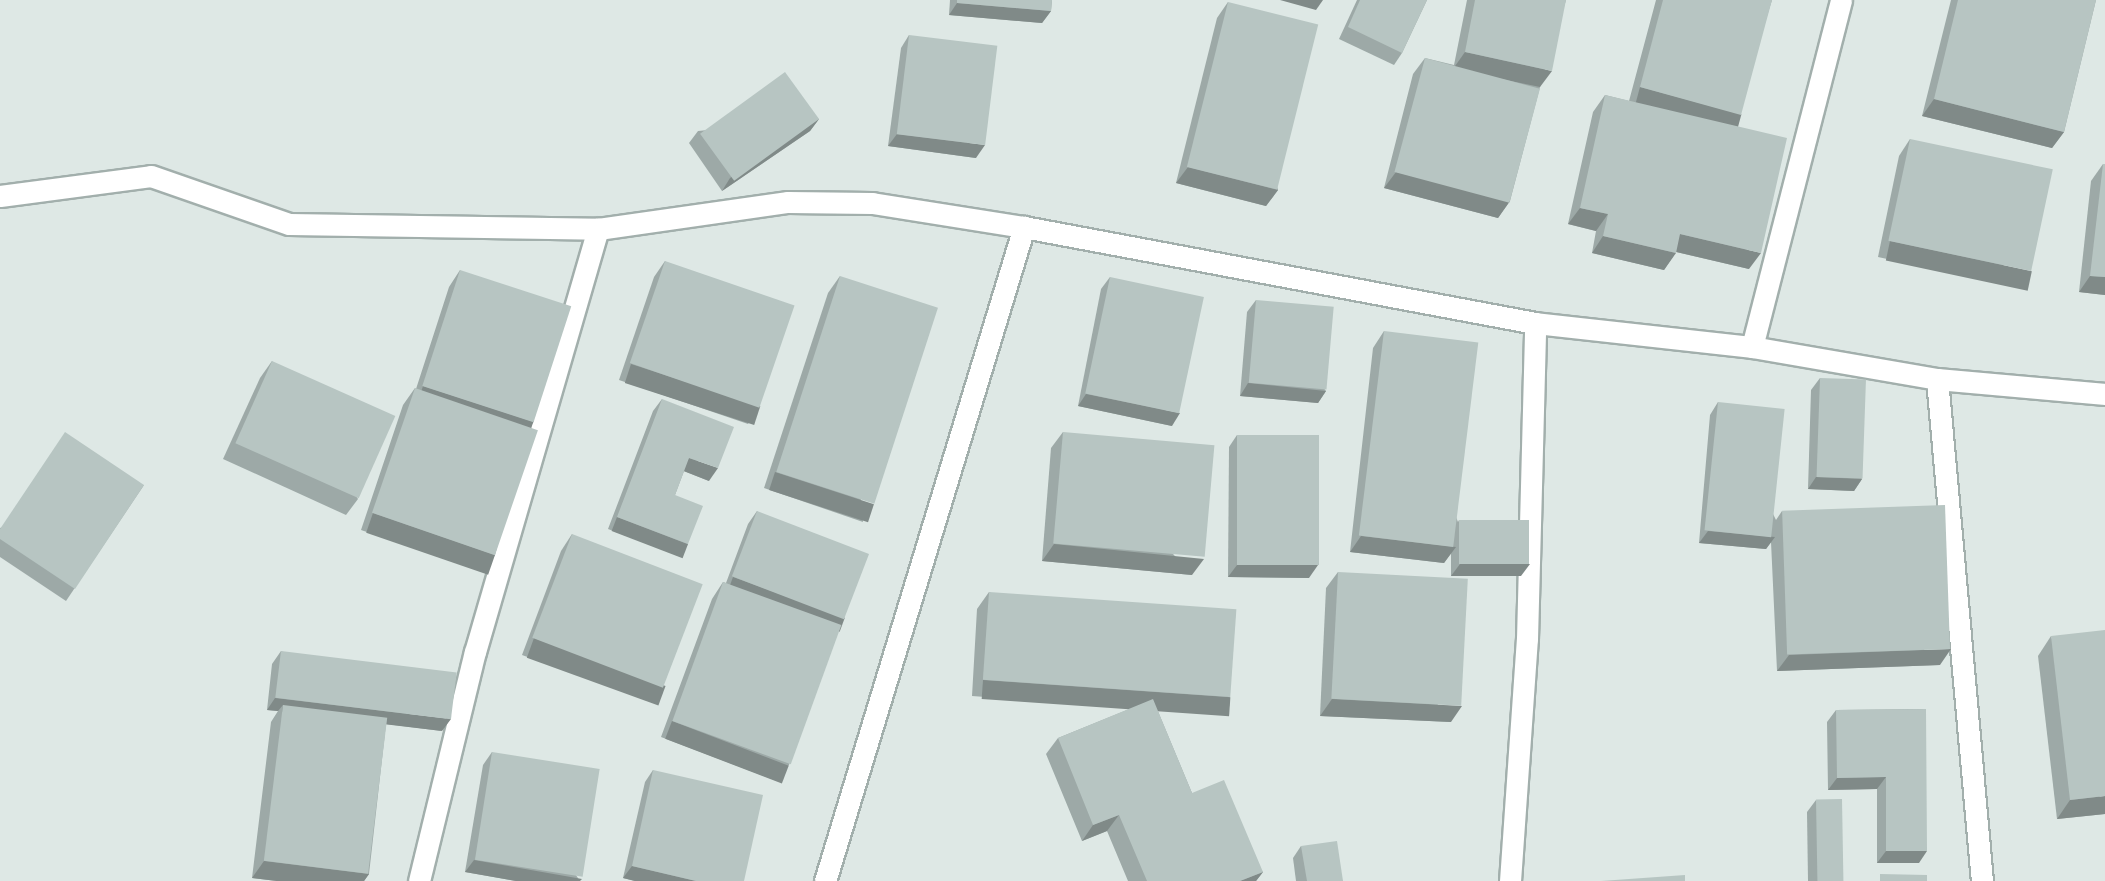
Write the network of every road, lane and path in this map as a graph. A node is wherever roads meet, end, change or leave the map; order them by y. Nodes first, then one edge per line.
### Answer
1 (1841, 0) edge
2 (0, 196) edge
3 (1024, 227) junction
4 (598, 229) junction
5 (1535, 323) junction
6 (1752, 347) junction
7 (1937, 379) junction
8 (2105, 394) edge
9 (419, 881) edge
10 (825, 881) edge
11 (1510, 881) edge
12 (1982, 881) edge

1 - 6 street
2 - 4 street
3 - 4 street
3 - 5 street
3 - 10 street
4 - 9 street
5 - 6 street
5 - 11 street
6 - 7 street
7 - 8 street
7 - 12 street

